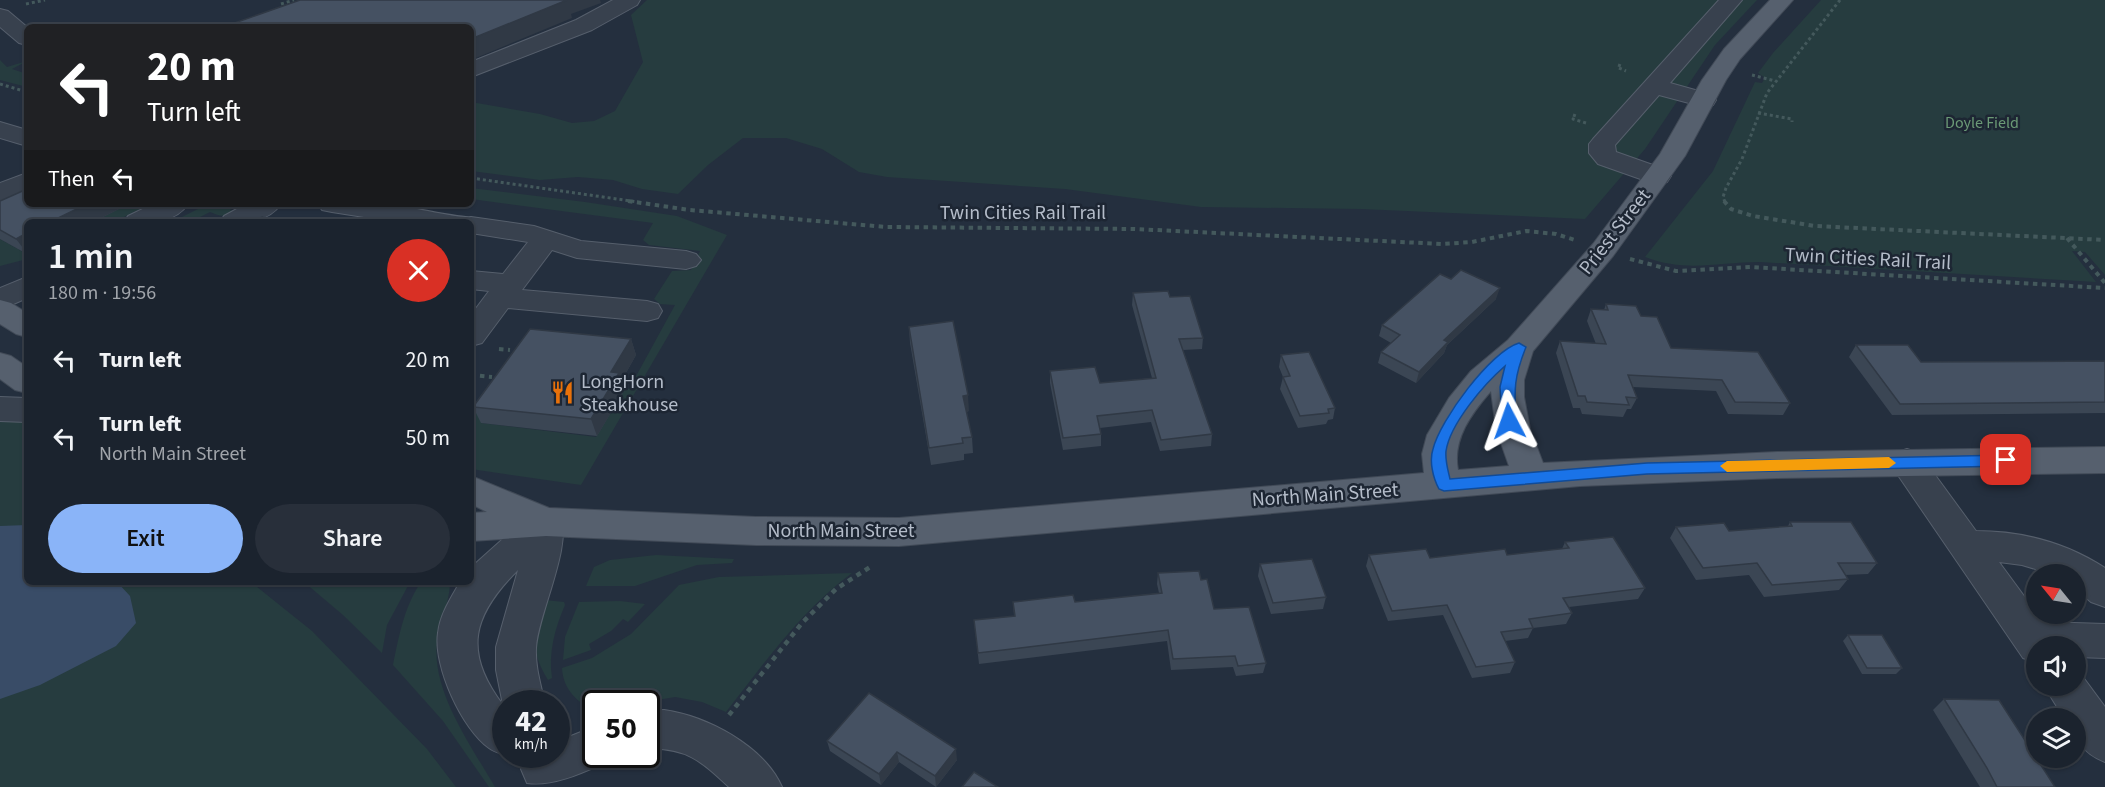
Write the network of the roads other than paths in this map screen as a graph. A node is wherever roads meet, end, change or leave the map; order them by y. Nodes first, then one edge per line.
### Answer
1 (6, 0) edge
2 (629, 0) edge
3 (1782, 0) edge
4 (0, 1) edge
5 (1724, 7) edge
6 (0, 16) edge
7 (1758, 26) junction
8 (24, 36) edge
9 (1684, 52) junction
10 (1725, 64) junction
11 (474, 69) edge
12 (1654, 86) junction
13 (1704, 100) junction
14 (0, 130) edge
15 (24, 137) edge
16 (1658, 176) junction
17 (24, 182) edge
18 (0, 194) edge
19 (168, 207) edge
20 (262, 207) edge
21 (347, 207) edge
22 (144, 219) edge
23 (240, 219) edge
24 (405, 219) edge
25 (474, 225) edge
26 (545, 239) junction
27 (686, 260) dead end
28 (24, 269) edge
29 (0, 276) edge
30 (474, 281) edge
31 (24, 288) edge
32 (505, 291) junction
33 (0, 300) edge
34 (0, 309) edge
35 (647, 310) dead end
36 (24, 325) edge
37 (474, 332) edge
38 (1519, 347) junction
39 (0, 364) edge
40 (24, 380) edge
41 (0, 409) edge
42 (24, 410) edge
43 (2105, 460) edge
44 (1907, 462) junction
45 (1532, 477) junction
46 (1444, 485) junction
47 (474, 490) edge
48 (546, 522) junction
49 (474, 526) edge
50 (1966, 546) junction
51 (2105, 591) edge
52 (2030, 636) edge
53 (2105, 641) edge
54 (2086, 642) edge
55 (521, 690) edge
56 (2072, 696) edge
57 (492, 723) edge
58 (660, 728) edge
59 (2105, 742) edge
60 (760, 787) edge

1 - 4 street
2 - 11 street
3 - 7 main road, Priest Street
5 - 7 street
5 - 9 street
6 - 8 street
7 - 10 main road, Priest Street
9 - 10 street
9 - 12 street
10 - 13 main road, Priest Street
12 - 13 street
12 - 16 street
13 - 16 main road, Priest Street
14 - 15 street
16 - 38 main road, Priest Street
17 - 18 street
19 - 22 street
20 - 23 street
21 - 24 street
25 - 26 street
26 - 27 street
26 - 32 street
28 - 29 street
30 - 32 street
31 - 33 street
32 - 35 street
32 - 37 street
34 - 36 main road
38 - 45 main road, Priest Street
38 - 46 main road
39 - 40 main road
41 - 42 street
43 - 44 main road, North Main Street
44 - 45 main road, North Main Street
44 - 50 street
45 - 46 main road, North Main Street
46 - 48 main road, North Main Street
47 - 48 main road, North Main Street
48 - 49 main road, North Main Street
48 - 55 street
48 - 57 street
50 - 51 street
50 - 52 street
53 - 54 street
56 - 59 street
58 - 60 street

